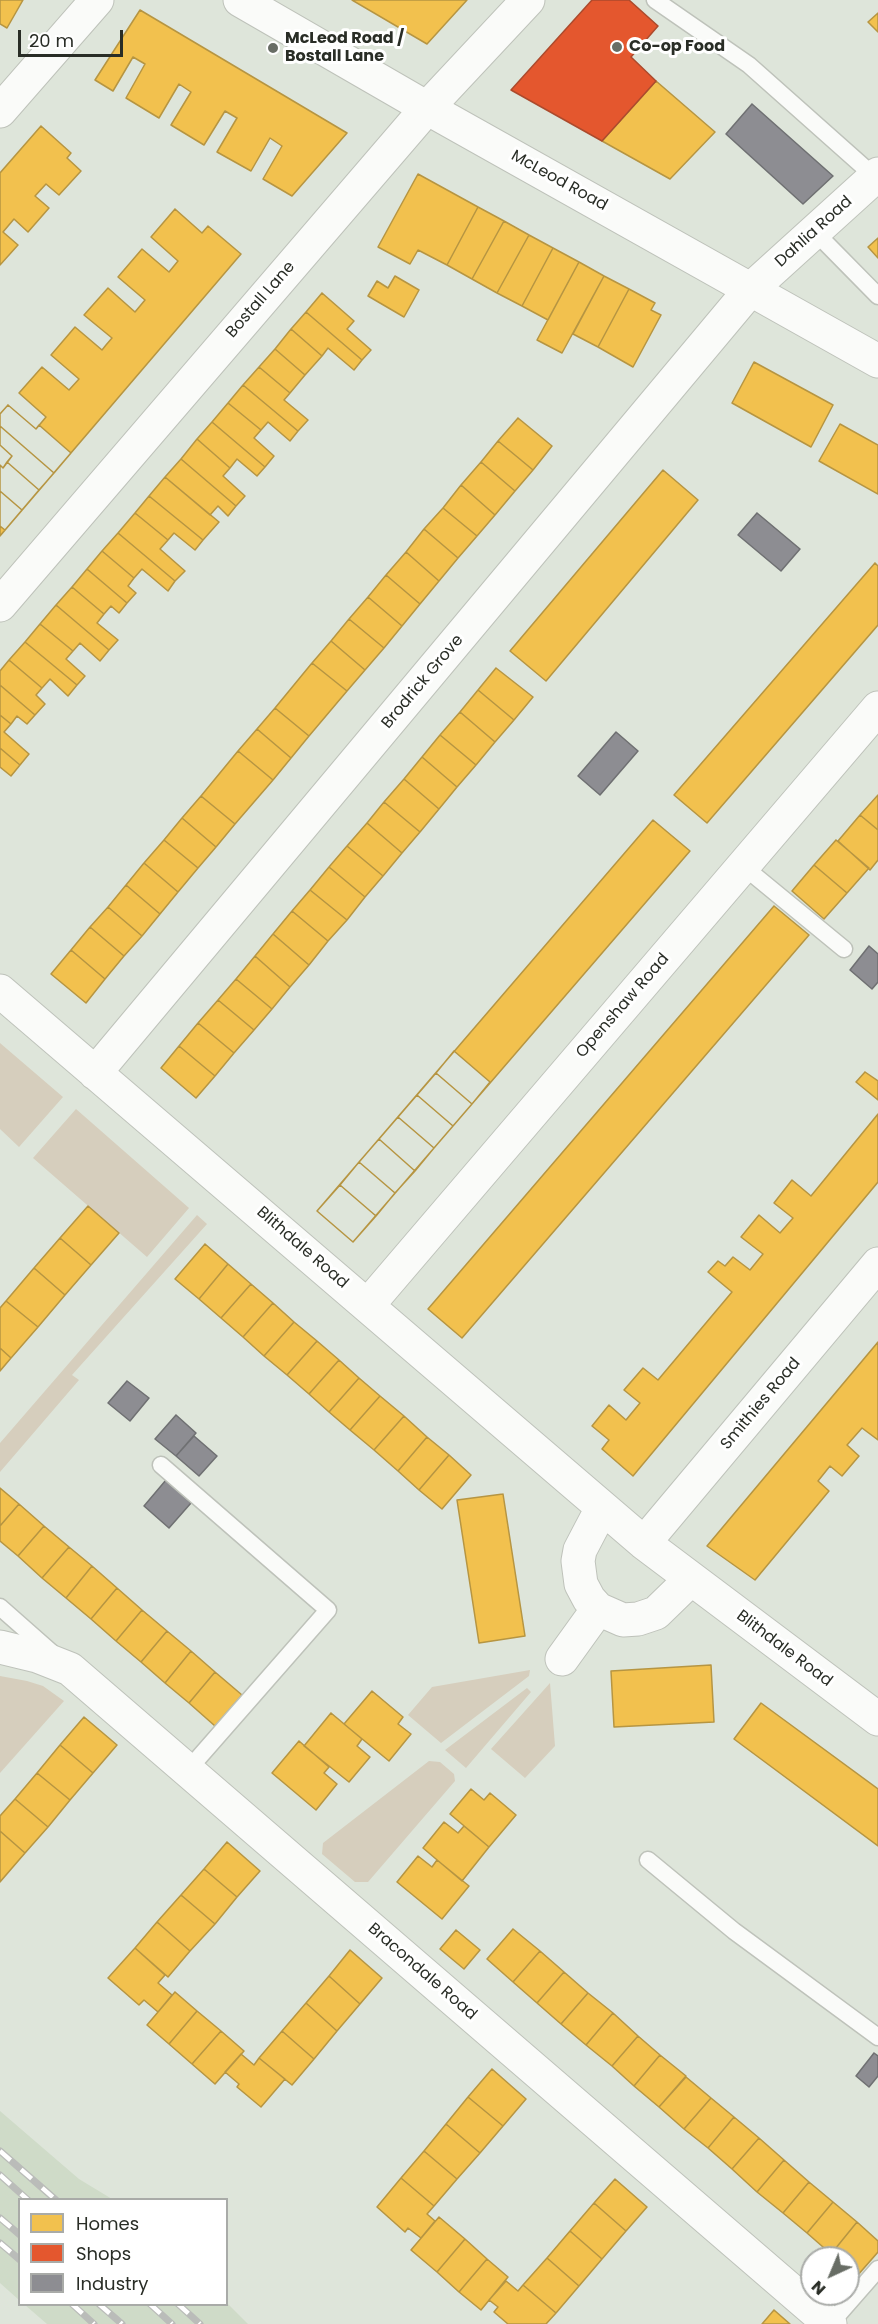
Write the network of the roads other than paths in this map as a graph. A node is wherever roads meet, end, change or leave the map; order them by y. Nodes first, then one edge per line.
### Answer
1 (98, 0) edge
2 (240, 0) edge
3 (528, 0) edge
4 (656, 0) edge
5 (427, 108) junction
6 (0, 111) edge
7 (877, 175) edge
8 (814, 232) junction
9 (750, 290) junction
10 (878, 296) edge
11 (878, 361) edge
12 (0, 605) edge
13 (878, 708) edge
14 (743, 866) junction
15 (844, 949) dead end
16 (0, 991) edge
17 (95, 1073) junction
18 (878, 1264) edge
19 (368, 1305) junction
20 (160, 1465) dead end
21 (602, 1508) junction
22 (644, 1543) junction
23 (691, 1579) junction
24 (0, 1607) edge
25 (598, 1609) junction
26 (0, 1647) edge
27 (562, 1659) dead end
28 (70, 1669) junction
29 (878, 1719) edge
30 (187, 1771) junction
31 (648, 1860) dead end
32 (878, 2037) edge
33 (878, 2269) edge
34 (830, 2324) edge

1 - 6 street
2 - 5 street, McLeod Road
3 - 5 street, Bostall Lane
4 - 7 lane
5 - 9 street, McLeod Road
5 - 12 street, Bostall Lane
7 - 8 street, Dahlia Road
8 - 9 street, Dahlia Road
8 - 10 lane
9 - 11 street, McLeod Road
9 - 17 street, Brodrick Grove
13 - 14 street, Openshaw Road
14 - 15 lane
14 - 19 street, Openshaw Road
16 - 17 street, Blithdale Road
17 - 19 street, Blithdale Road
18 - 22 street, Smithies Road
19 - 21 street, Blithdale Road
20 - 30 lane
21 - 22 street, Blithdale Road
21 - 25 street
22 - 23 street, Blithdale Road
23 - 25 street
23 - 29 street, Blithdale Road
24 - 28 lane
25 - 27 street
26 - 28 street, Bracondale Road
28 - 30 street, Bracondale Road
30 - 34 street, Bracondale Road
31 - 32 lane
33 - 34 lane

